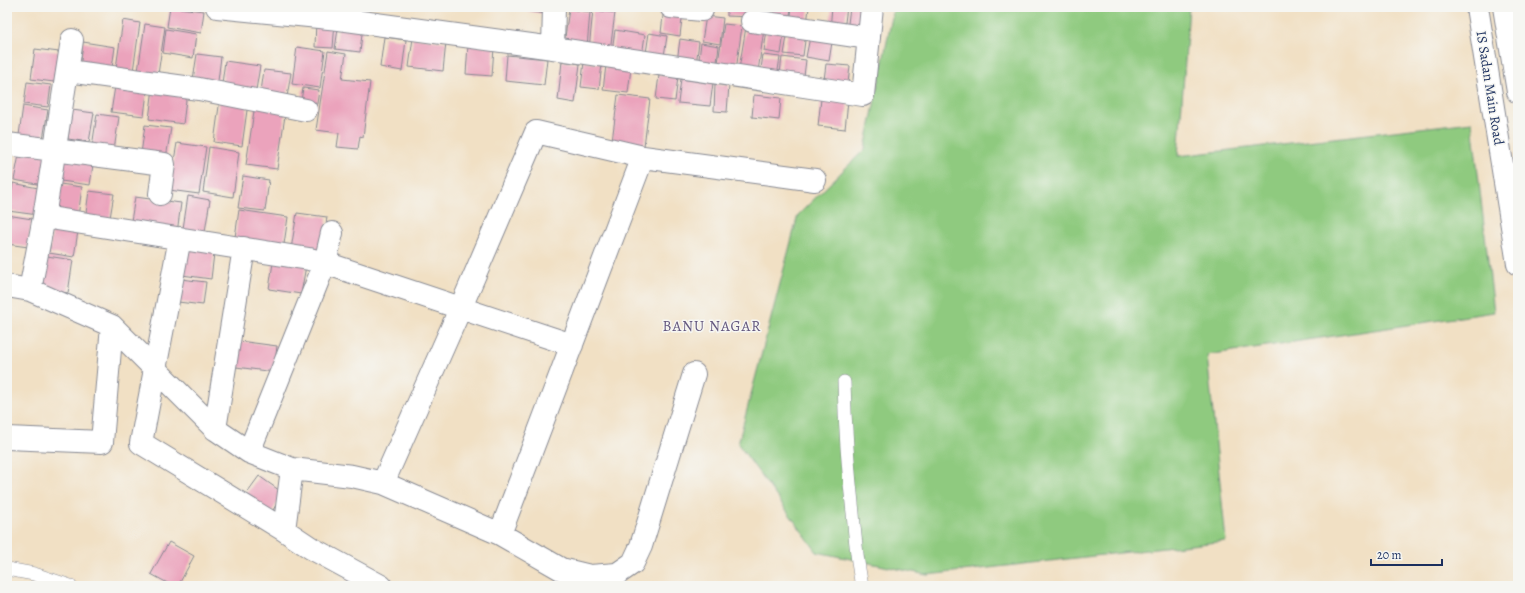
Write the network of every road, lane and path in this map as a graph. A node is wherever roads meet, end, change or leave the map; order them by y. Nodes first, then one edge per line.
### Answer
1 (217, 7) edge
2 (554, 7) edge
3 (671, 7) edge
4 (872, 7) edge
5 (1477, 7) edge
6 (1504, 7) edge
7 (702, 10) dead end
8 (752, 21) dead end
9 (869, 38) junction
10 (72, 40) dead end
11 (553, 48) junction
12 (68, 72) junction
13 (1518, 92) edge
14 (306, 110) dead end
15 (7, 144) edge
16 (56, 150) junction
17 (643, 157) junction
18 (815, 180) dead end
19 (160, 194) dead end
20 (44, 217) junction
21 (332, 233) dead end
22 (180, 238) junction
23 (244, 248) junction
24 (324, 263) junction
25 (1518, 264) edge
26 (7, 286) edge
27 (30, 290) junction
28 (461, 307) junction
29 (112, 326) junction
30 (572, 344) junction
31 (154, 369) junction
32 (694, 374) dead end
33 (844, 382) dead end
34 (215, 429) junction
35 (7, 438) edge
36 (249, 452) junction
37 (292, 469) junction
38 (383, 483) junction
39 (284, 530) junction
40 (500, 534) junction
41 (7, 569) edge
42 (70, 586) edge
43 (381, 586) edge
44 (862, 586) edge

1 - 11 street
2 - 11 street
3 - 7 street
4 - 9 street
5 - 25 street, IS Sadan Main Road
6 - 13 street, IS Sadan Main Road
8 - 9 street
9 - 11 street
10 - 12 street
12 - 14 street
12 - 16 street
15 - 16 street
16 - 19 street
16 - 20 street
17 - 18 street
17 - 28 street
17 - 30 street
20 - 22 street
20 - 27 street
21 - 24 street
22 - 23 street
22 - 31 street
23 - 24 street
23 - 34 street
24 - 28 street
24 - 36 street
26 - 27 street
27 - 29 street
28 - 30 street
28 - 38 street
29 - 31 street
29 - 35 street
30 - 40 street
31 - 34 street
31 - 39 street
32 - 40 street
33 - 44 lane
34 - 36 street
36 - 37 street
37 - 38 street
37 - 39 street
38 - 40 street
39 - 43 street
41 - 42 lane

